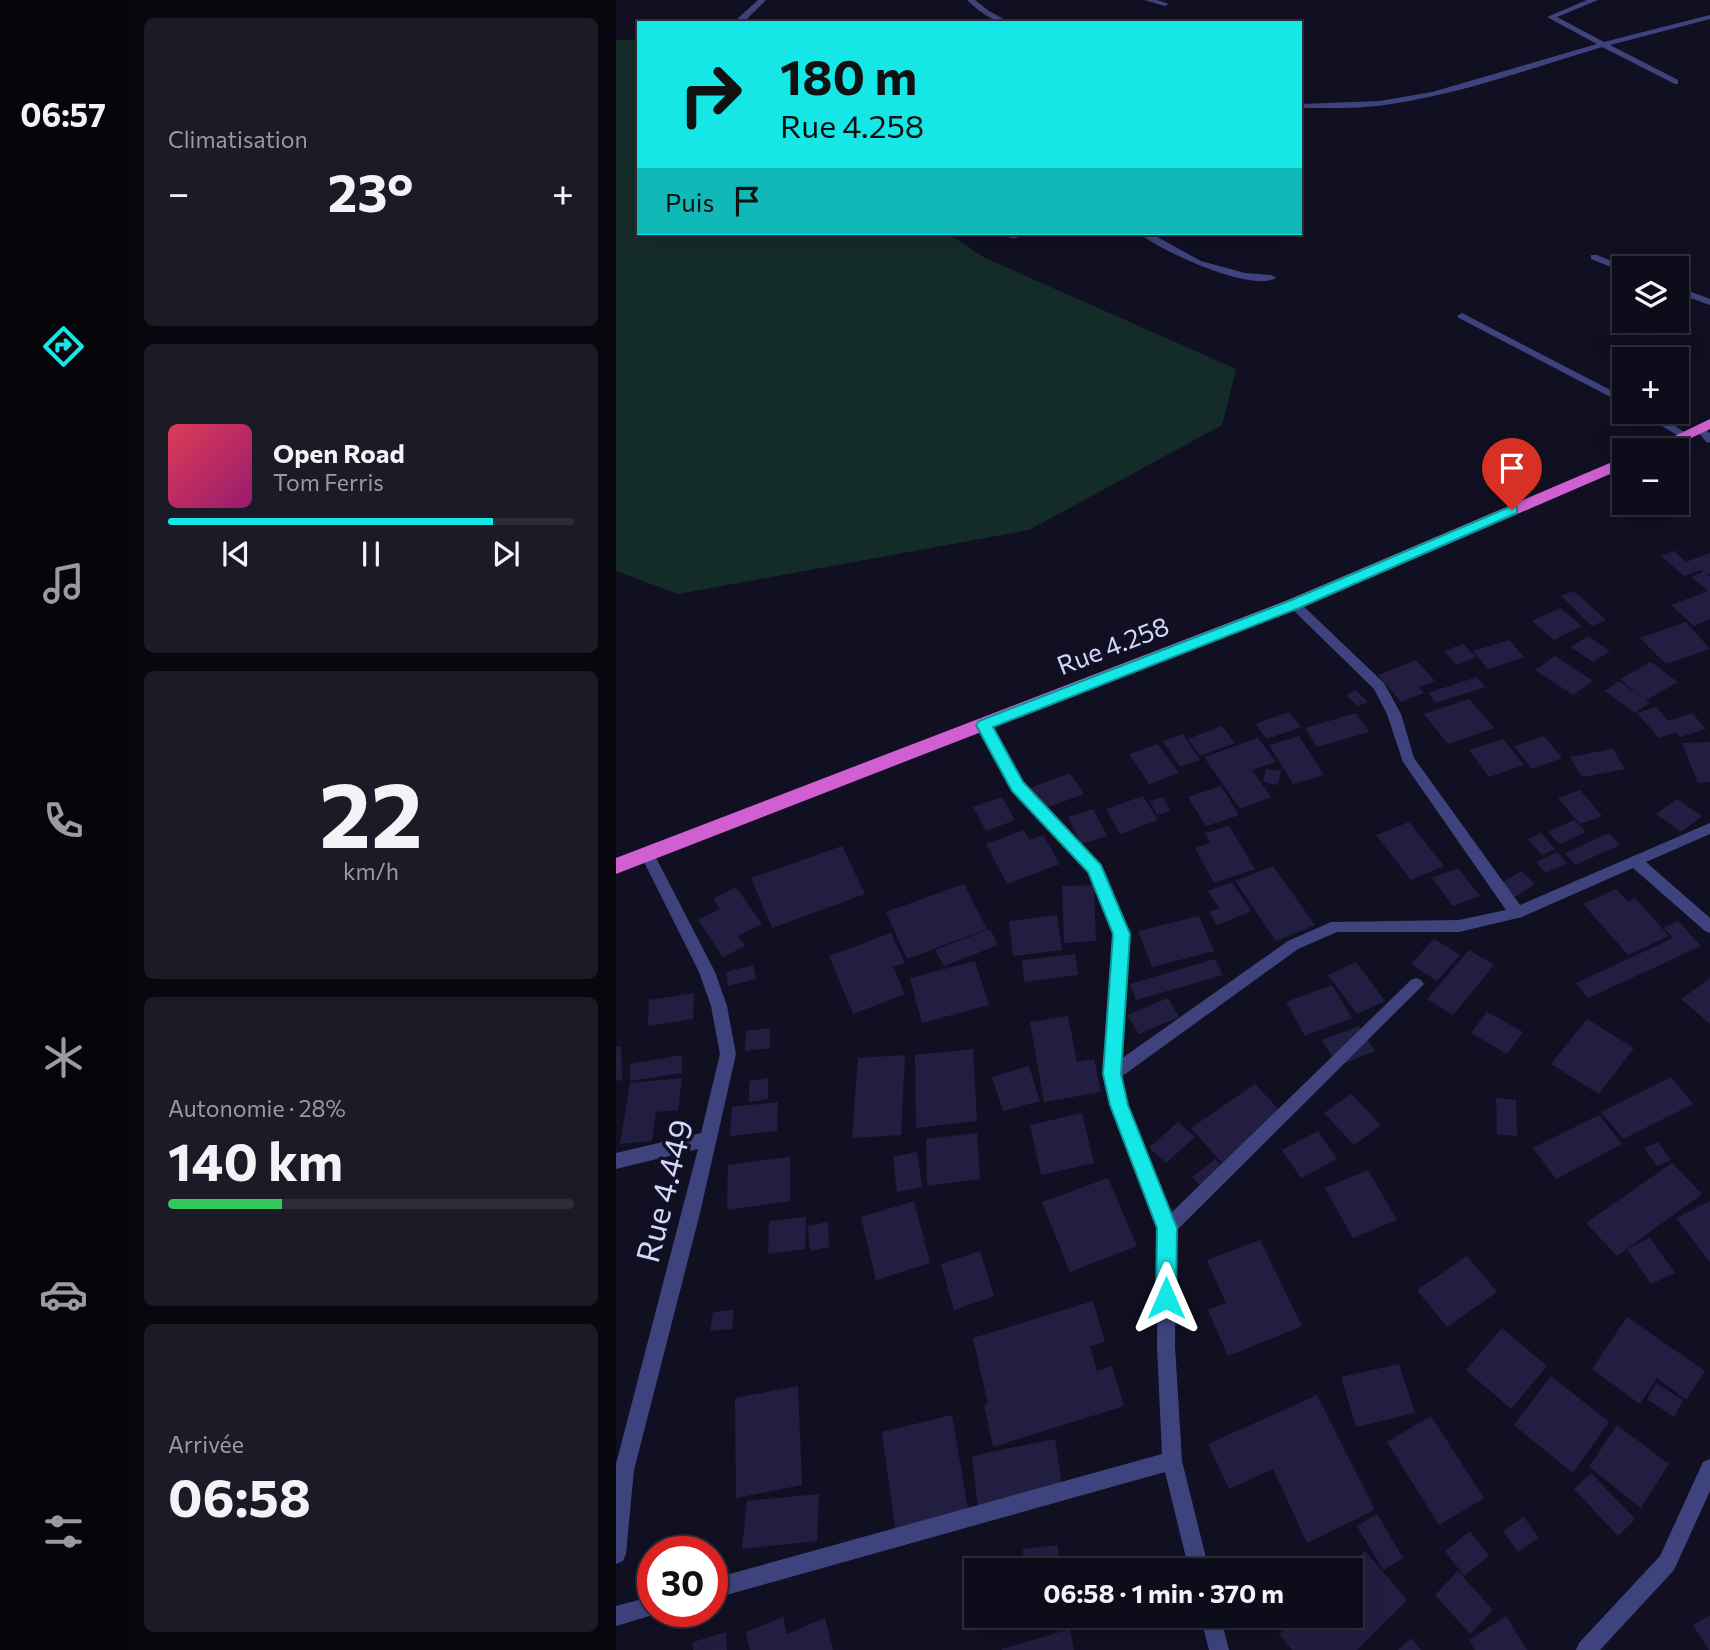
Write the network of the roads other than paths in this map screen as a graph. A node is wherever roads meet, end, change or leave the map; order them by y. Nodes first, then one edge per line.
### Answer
1 (761, 0) edge
2 (971, 0) edge
3 (1148, 0) edge
4 (1594, 0) edge
5 (1165, 4) dead end
6 (1710, 17) edge
7 (740, 21) dead end
8 (1003, 21) edge
9 (1602, 46) junction
10 (1675, 82) dead end
11 (1302, 106) edge
12 (1148, 235) edge
13 (1594, 257) dead end
14 (1612, 264) edge
15 (1270, 278) dead end
16 (1689, 294) edge
17 (1710, 302) edge
18 (1462, 316) dead end
19 (1612, 395) edge
20 (1665, 424) edge
21 (1707, 430) edge
22 (1686, 436) junction
23 (1681, 438) edge
24 (1612, 467) edge
25 (1294, 604) junction
26 (984, 725) junction
27 (1710, 828) edge
28 (647, 854) junction
29 (1636, 862) junction
30 (616, 866) edge
31 (1517, 913) junction
32 (1710, 927) edge
33 (1416, 984) dead end
34 (1112, 1074) junction
35 (708, 1139) junction
36 (616, 1161) edge
37 (1167, 1228) junction
38 (1172, 1461) junction
39 (1710, 1469) edge
40 (620, 1471) edge
41 (616, 1554) edge
42 (1196, 1558) edge
43 (728, 1585) edge
44 (637, 1610) edge
45 (616, 1616) edge
46 (1213, 1628) edge
47 (1219, 1650) edge
48 (1586, 1650) edge

1 - 7 street
2 - 8 street
3 - 5 street
4 - 9 street
6 - 9 street
9 - 10 street
9 - 11 street
12 - 15 street
13 - 14 street
16 - 17 street
18 - 19 street
20 - 22 street
21 - 22 highway
22 - 23 highway
24 - 25 highway, Rue 4.258
25 - 26 highway, Rue 4.258
25 - 31 street
26 - 28 highway, Rue 4.258
26 - 34 street
27 - 29 street
28 - 30 highway, Rue 4.258
28 - 35 street, Rue 4.449
29 - 31 street
29 - 32 street
31 - 34 street
33 - 37 street
34 - 37 street
35 - 36 street
35 - 40 street, Rue 4.449
37 - 38 street
38 - 42 street
38 - 43 street
39 - 48 street
40 - 41 street, Rue 4.449
44 - 45 street
46 - 47 street

